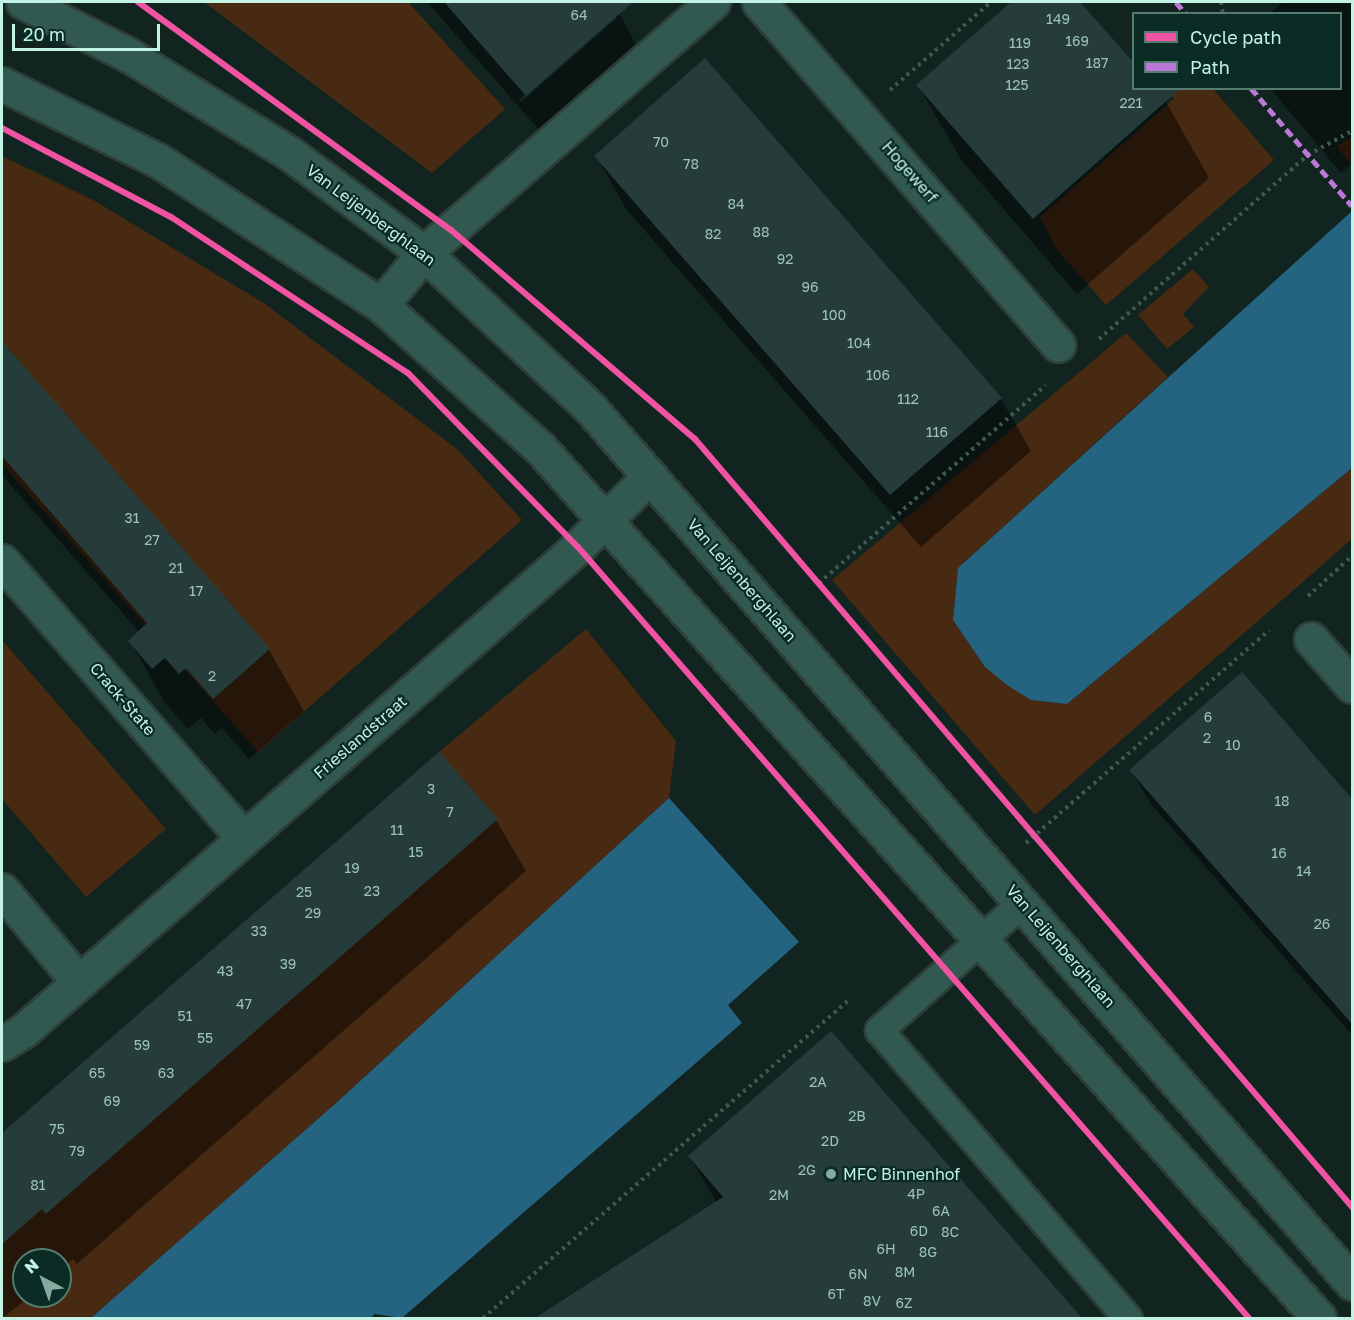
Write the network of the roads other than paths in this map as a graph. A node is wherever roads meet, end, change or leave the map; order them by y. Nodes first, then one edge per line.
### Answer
1 (23, 2) edge
2 (713, 2) edge
3 (759, 2) edge
4 (2, 84) edge
5 (424, 253) junction
6 (381, 305) junction
7 (1058, 345) dead end
8 (650, 476) junction
9 (604, 517) junction
10 (2, 561) edge
11 (1311, 639) dead end
12 (1353, 686) edge
13 (244, 838) junction
14 (2, 891) edge
15 (1023, 902) junction
16 (977, 941) junction
17 (78, 981) junction
18 (12, 1037) edge
19 (2, 1068) edge
20 (1353, 1283) edge
21 (1128, 1318) edge
22 (1319, 1318) edge

1 - 5 street, Van Leijenberghlaan
2 - 5 street
3 - 7 street, Hogewerf
4 - 6 street
5 - 6 street
5 - 8 street, Van Leijenberghlaan
6 - 9 street
8 - 9 street, Frieslandstraat
8 - 15 street, Van Leijenberghlaan
9 - 13 street, Frieslandstraat
9 - 16 street
10 - 13 street, Crack-State
11 - 12 street
13 - 17 street, Frieslandstraat
14 - 17 street
15 - 16 lane
15 - 20 street, Van Leijenberghlaan
16 - 21 lane
16 - 22 street
17 - 18 street, Frieslandstraat
18 - 19 street, Frieslandstraat

